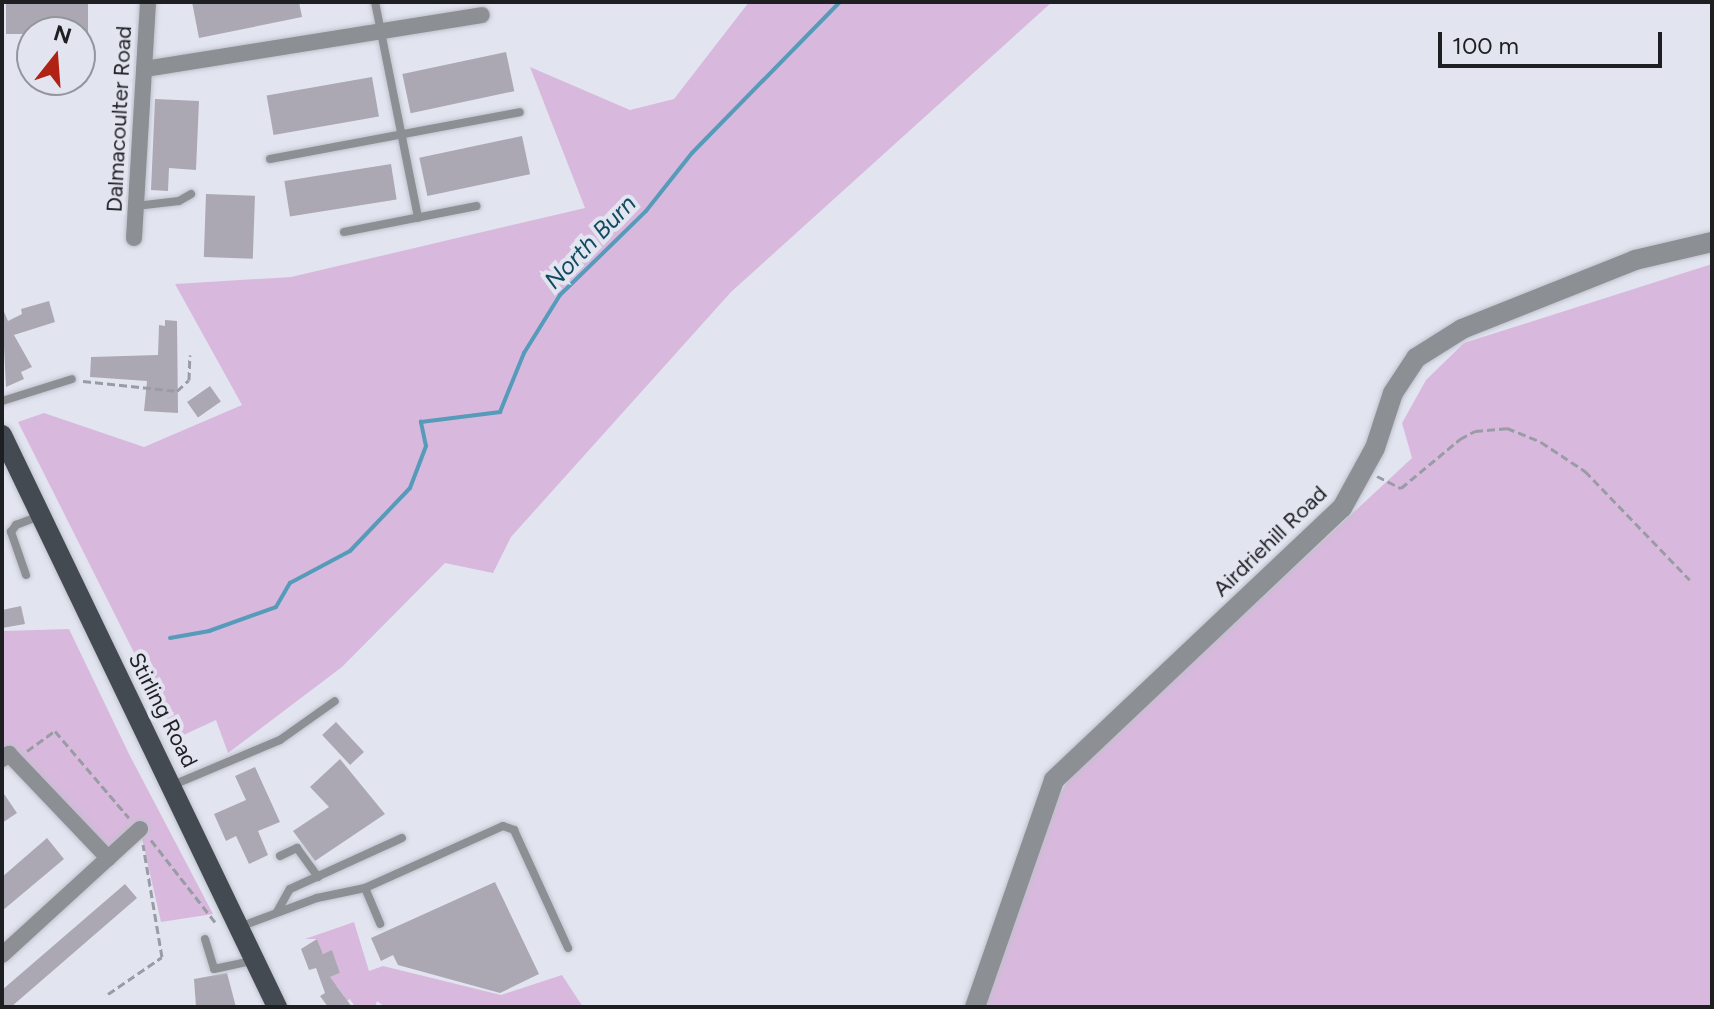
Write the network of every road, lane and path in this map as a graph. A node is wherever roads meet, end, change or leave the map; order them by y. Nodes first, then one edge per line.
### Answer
1 (148, 2) edge
2 (375, 2) edge
3 (482, 15) dead end
4 (382, 31) junction
5 (145, 69) junction
6 (520, 112) dead end
7 (401, 135) junction
8 (270, 159) dead end
9 (191, 194) dead end
10 (136, 206) junction
11 (476, 206) dead end
12 (418, 218) junction
13 (344, 232) dead end
14 (134, 238) dead end
15 (1712, 242) edge
16 (190, 355) dead end
17 (72, 379) joint
18 (2, 401) edge
19 (2, 435) edge
20 (1369, 463) junction
21 (42, 515) junction
22 (26, 575) dead end
23 (1690, 580) dead end
24 (335, 701) dead end
25 (8, 759) edge
26 (173, 785) junction
27 (140, 829) junction
28 (402, 838) dead end
29 (280, 856) dead end
30 (108, 858) junction
31 (318, 877) junction
32 (365, 888) junction
33 (277, 913) junction
34 (380, 924) dead end
35 (242, 926) junction
36 (205, 939) dead end
37 (568, 948) dead end
38 (2, 955) edge
39 (256, 960) junction
40 (108, 994) dead end
41 (277, 1007) edge
42 (975, 1007) edge

1 - 5 street, Dalmacoulter Road
2 - 4 lane
3 - 4 street
4 - 5 street
4 - 7 lane
5 - 10 street, Dalmacoulter Road
6 - 7 lane
7 - 8 lane
7 - 12 lane
9 - 10 lane
10 - 14 street, Dalmacoulter Road
11 - 12 lane
12 - 13 lane
15 - 20 street, Airdriehill Road
16 - 17 path
17 - 18 lane
19 - 21 main road, Stirling Road
20 - 23 path
20 - 42 street, Airdriehill Road
21 - 22 lane
21 - 26 main road, Stirling Road
24 - 26 lane
25 - 27 path
25 - 30 street
26 - 35 main road, Stirling Road
27 - 30 street
27 - 35 path
27 - 40 path
28 - 31 lane
29 - 31 lane
30 - 38 street
31 - 33 lane
32 - 33 lane
32 - 34 lane
32 - 37 lane
33 - 35 lane
35 - 39 main road, Stirling Road
36 - 39 lane
39 - 41 main road, Stirling Road

